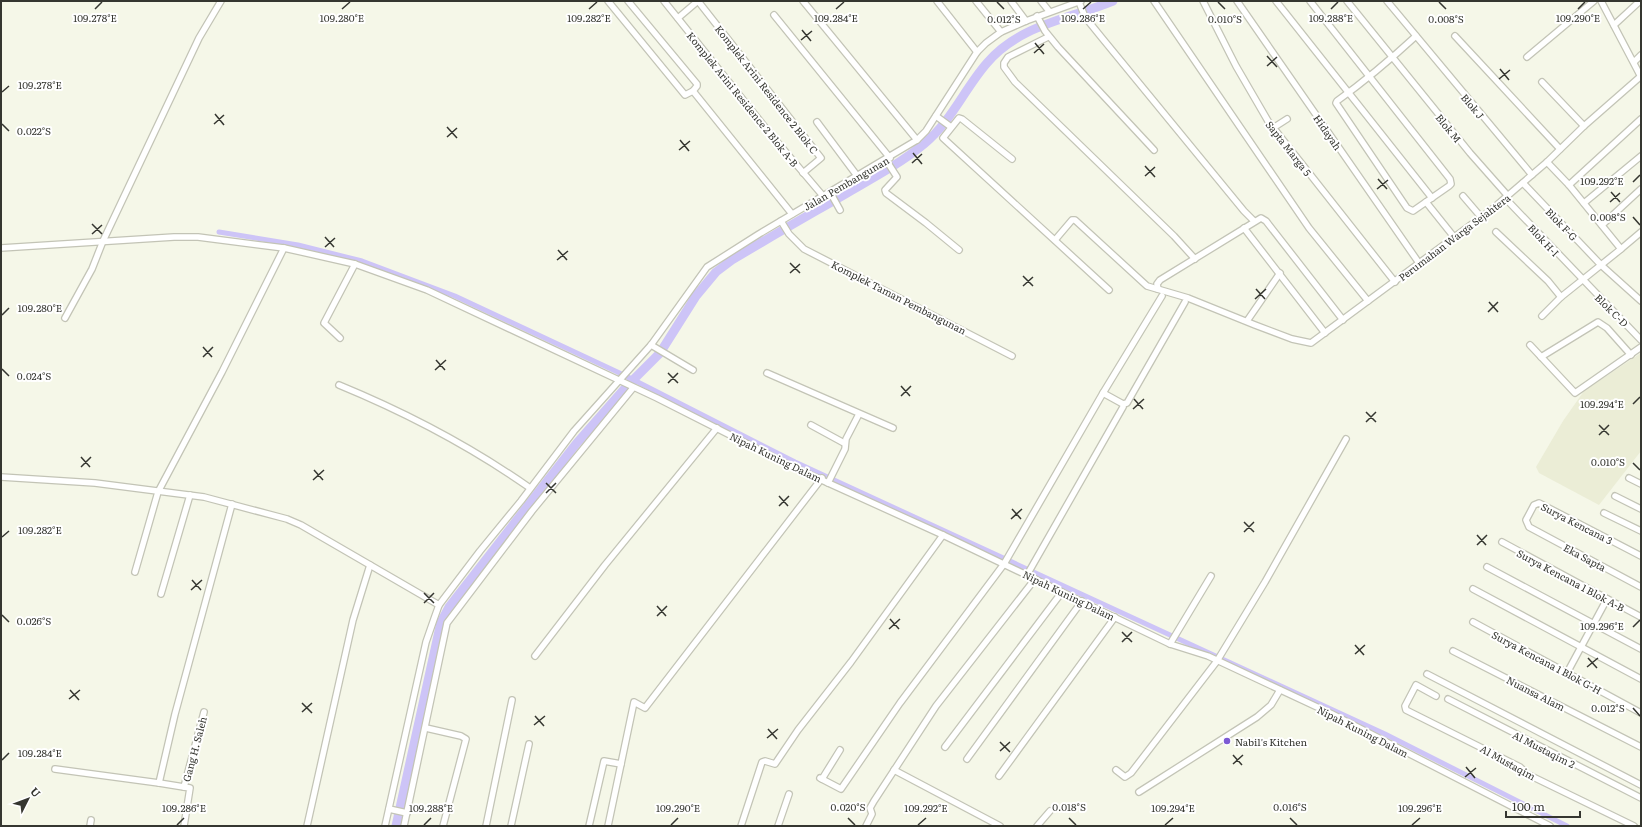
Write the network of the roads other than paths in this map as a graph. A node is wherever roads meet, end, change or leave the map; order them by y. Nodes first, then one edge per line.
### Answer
1 (221, 1) edge
2 (608, 1) edge
3 (628, 1) edge
4 (664, 1) edge
5 (698, 1) edge
6 (803, 1) edge
7 (937, 1) edge
8 (976, 1) edge
9 (1011, 1) edge
10 (1041, 1) edge
11 (1154, 1) edge
12 (1203, 1) edge
13 (1237, 1) edge
14 (1276, 1) edge
15 (1310, 1) edge
16 (1347, 1) edge
17 (1387, 1) edge
18 (1594, 1) edge
19 (1601, 1) edge
20 (1640, 1) edge
21 (1080, 3) edge
22 (1049, 11) junction
23 (774, 15) dead end
24 (1037, 16) junction
25 (678, 18) junction
26 (1026, 21) junction
27 (1614, 25) junction
28 (1001, 32) junction
29 (1047, 34) junction
30 (1416, 36) junction
31 (1455, 36) dead end
32 (977, 52) junction
33 (1641, 55) edge
34 (1527, 57) dead end
35 (1393, 58) junction
36 (1634, 62) junction
37 (1368, 76) junction
38 (1641, 76) edge
39 (1542, 82) dead end
40 (693, 91) junction
41 (1349, 92) junction
42 (938, 117) junction
43 (1287, 119) dead end
44 (1641, 120) edge
45 (817, 122) dead end
46 (949, 125) junction
47 (1584, 126) junction
48 (1273, 128) junction
49 (917, 140) junction
50 (1560, 149) junction
51 (1154, 150) dead end
52 (1641, 156) edge
53 (887, 159) junction
54 (1012, 159) dead end
55 (1548, 162) junction
56 (803, 173) junction
57 (1532, 175) junction
58 (858, 177) junction
59 (1523, 183) junction
60 (1569, 185) junction
61 (1641, 189) edge
62 (830, 192) junction
63 (823, 196) junction
64 (1463, 196) dead end
65 (1506, 197) junction
66 (1432, 198) junction
67 (1426, 202) junction
68 (1584, 203) junction
69 (840, 210) dead end
70 (792, 214) junction
71 (1481, 217) junction
72 (1254, 221) junction
73 (782, 222) junction
74 (1602, 225) junction
75 (1244, 228) junction
76 (1496, 232) dead end
77 (1641, 232) edge
78 (1454, 237) junction
79 (1055, 240) junction
80 (103, 241) junction
81 (1, 248) edge
82 (284, 248) junction
83 (1621, 249) junction
84 (959, 250) dead end
85 (1195, 259) junction
86 (1419, 263) junction
87 (355, 264) junction
88 (1601, 265) junction
89 (1280, 273) junction
90 (1582, 281) junction
91 (1395, 282) junction
92 (1109, 290) dead end
93 (1158, 290) junction
94 (1162, 296) dead end
95 (1562, 297) junction
96 (1368, 301) junction
97 (1641, 301) edge
98 (1185, 302) dead end
99 (1542, 316) dead end
100 (65, 318) dead end
101 (1343, 320) junction
102 (1247, 321) junction
103 (1325, 333) junction
104 (340, 338) dead end
105 (1641, 340) edge
106 (1530, 345) dead end
107 (654, 347) junction
108 (1641, 348) edge
109 (1631, 354) junction
110 (1012, 356) dead end
111 (1541, 357) junction
112 (693, 370) dead end
113 (767, 373) dead end
114 (620, 380) junction
115 (339, 385) dead end
116 (632, 387) junction
117 (1103, 393) junction
118 (1123, 407) dead end
119 (859, 414) junction
120 (811, 425) dead end
121 (717, 428) junction
122 (893, 428) dead end
123 (1346, 439) dead end
124 (844, 443) junction
125 (1, 477) edge
126 (822, 478) junction
127 (1629, 478) dead end
128 (829, 479) junction
129 (1641, 484) edge
130 (530, 488) junction
131 (158, 492) junction
132 (190, 495) junction
133 (1615, 496) dead end
134 (232, 504) junction
135 (1641, 509) edge
136 (1604, 513) dead end
137 (1528, 527) joint
138 (1641, 531) edge
139 (943, 534) junction
140 (1502, 542) dead end
141 (1641, 556) edge
142 (1005, 564) junction
143 (370, 565) junction
144 (1487, 566) dead end
145 (135, 572) dead end
146 (1027, 575) junction
147 (1210, 576) dead end
148 (1035, 579) junction
149 (1641, 587) edge
150 (1473, 589) dead end
151 (1062, 592) junction
152 (161, 594) dead end
153 (1607, 599) junction
154 (1082, 601) junction
155 (439, 605) junction
156 (1641, 617) edge
157 (1115, 618) junction
158 (1473, 622) dead end
159 (1594, 624) junction
160 (1172, 639) junction
161 (1581, 647) junction
162 (1641, 649) edge
163 (1453, 651) dead end
164 (535, 656) dead end
165 (1218, 658) junction
166 (1567, 673) junction
167 (1427, 674) dead end
168 (1641, 679) edge
169 (1280, 690) junction
170 (1436, 696) dead end
171 (1448, 699) dead end
172 (512, 700) dead end
173 (204, 712) dead end
174 (1641, 713) edge
175 (426, 728) junction
176 (529, 744) dead end
177 (945, 747) dead end
178 (1641, 747) edge
179 (840, 750) dead end
180 (967, 759) dead end
181 (621, 764) junction
182 (55, 769) dead end
183 (894, 770) junction
184 (1116, 770) dead end
185 (999, 776) dead end
186 (159, 783) junction
187 (1641, 785) edge
188 (184, 787) junction
189 (1139, 792) dead end
190 (789, 794) dead end
191 (1641, 798) edge
192 (389, 809) junction
193 (1050, 811) dead end
194 (407, 813) junction
195 (184, 826) edge
196 (307, 826) edge
197 (385, 826) edge
198 (404, 826) edge
199 (443, 826) edge
200 (486, 826) edge
201 (511, 826) edge
202 (589, 826) edge
203 (608, 826) edge
204 (741, 826) edge
205 (778, 826) edge
206 (866, 826) edge
207 (1000, 826) edge
208 (1037, 826) edge
209 (1550, 826) edge
210 (1634, 826) edge

1 - 80 street
2 - 40 street
3 - 40 street
4 - 25 street, Komplek Arini Residence 2 Blok A-B
5 - 25 street
5 - 56 street, Komplek Arini Residence 2 Blok C
6 - 49 street
7 - 32 street
8 - 28 street
9 - 26 street
10 - 22 street
11 - 96 street
12 - 48 street, Sapta Marga 5
13 - 86 street, Hidayah
14 - 41 street
15 - 37 street
16 - 35 street, Blok M
17 - 30 street, Blok J
18 - 34 street
19 - 27 street
20 - 27 street
21 - 22 street, Jalan Pembangunan
21 - 72 street
22 - 24 street, Jalan Pembangunan
23 - 53 street
24 - 26 street, Jalan Pembangunan
24 - 29 street
25 - 56 street, Komplek Arini Residence 2 Blok A-B
26 - 28 street, Jalan Pembangunan
27 - 36 street
28 - 32 street, Jalan Pembangunan
29 - 51 street
29 - 85 street
30 - 35 street
30 - 57 street, Blok J
31 - 50 street
32 - 42 street, Jalan Pembangunan
33 - 36 street
35 - 37 street
35 - 65 street, Blok M
36 - 38 street
37 - 41 street
37 - 66 street
38 - 47 street, Perumahan Warga Sejahtera
39 - 47 street
40 - 70 street
41 - 66 street
41 - 67 street
42 - 46 street
42 - 49 street, Jalan Pembangunan
43 - 48 street
44 - 60 street
45 - 58 street
46 - 54 street
46 - 79 street
47 - 50 street, Perumahan Warga Sejahtera
48 - 91 street, Sapta Marga 5
49 - 53 street, Jalan Pembangunan
50 - 55 street, Perumahan Warga Sejahtera
52 - 68 street
53 - 58 street, Jalan Pembangunan
53 - 84 street
55 - 57 street, Perumahan Warga Sejahtera
55 - 60 street
56 - 63 street, Komplek Arini Residence 2 Blok A-B
57 - 59 street, Perumahan Warga Sejahtera
58 - 62 street, Jalan Pembangunan
59 - 65 street, Perumahan Warga Sejahtera
59 - 88 street, Blok F-G
60 - 68 street
61 - 74 street
62 - 63 street, Jalan Pembangunan
62 - 69 street
63 - 70 street, Jalan Pembangunan
64 - 71 street
65 - 71 street, Perumahan Warga Sejahtera
65 - 90 street, Blok H-I
66 - 67 street
67 - 78 street
68 - 74 street
70 - 73 street, Jalan Pembangunan
71 - 78 street, Perumahan Warga Sejahtera
72 - 75 street
72 - 101 street
73 - 107 street, Jalan Pembangunan
73 - 110 street, Komplek Taman Pembangunan
74 - 83 street
75 - 85 street
75 - 89 street
76 - 95 street
77 - 83 street
78 - 86 street, Perumahan Warga Sejahtera
79 - 92 street
79 - 93 street, Perumahan Warga Sejahtera
80 - 81 street, Nipah Kuning Dalam
80 - 82 street, Nipah Kuning Dalam
80 - 100 street
82 - 87 street, Nipah Kuning Dalam
82 - 131 street
83 - 88 street
85 - 93 street
86 - 91 street, Perumahan Warga Sejahtera
87 - 104 street
87 - 114 street, Nipah Kuning Dalam
88 - 90 street
88 - 97 street, Blok F-G
89 - 102 street
89 - 103 street
90 - 95 street
90 - 105 street, Blok C-D
91 - 96 street, Perumahan Warga Sejahtera
93 - 102 street, Perumahan Warga Sejahtera
94 - 117 street
95 - 99 street
96 - 101 street, Perumahan Warga Sejahtera
98 - 117 street
101 - 103 street, Perumahan Warga Sejahtera
102 - 103 street, Perumahan Warga Sejahtera
106 - 111 street
107 - 112 street
107 - 114 street, Jalan Pembangunan
108 - 109 street
109 - 111 street
109 - 111 street
113 - 119 street
114 - 116 street, Nipah Kuning Dalam
114 - 130 street, Jalan Pembangunan
115 - 130 street
116 - 121 street, Nipah Kuning Dalam
116 - 175 street
117 - 142 street
118 - 146 street
119 - 122 street
119 - 124 street
120 - 124 street
121 - 126 street, Nipah Kuning Dalam
121 - 164 street
123 - 165 street
124 - 128 street
125 - 131 street
126 - 128 street, Nipah Kuning Dalam
126 - 181 street
127 - 129 street
128 - 139 street, Nipah Kuning Dalam
130 - 155 street, Jalan Pembangunan
131 - 132 street
131 - 145 street
132 - 134 street
132 - 152 street
133 - 135 street
134 - 143 street
134 - 186 street
136 - 138 street
137 - 141 street, Surya Kencana 3
137 - 149 street, Eka Sapta
139 - 142 street, Nipah Kuning Dalam
139 - 204 street
140 - 153 street, Surya Kencana 1 Blok A-B
142 - 146 street, Nipah Kuning Dalam
142 - 179 street
143 - 155 street
143 - 196 street
144 - 159 street
146 - 148 street, Nipah Kuning Dalam
147 - 160 street
148 - 151 street, Nipah Kuning Dalam
148 - 183 street
150 - 161 street
151 - 154 street, Nipah Kuning Dalam
151 - 177 street
153 - 156 street, Surya Kencana 1 Blok A-B
153 - 159 street
154 - 157 street, Nipah Kuning Dalam
154 - 180 street
155 - 192 street, Jalan Pembangunan
157 - 160 street, Nipah Kuning Dalam
157 - 185 street
158 - 166 street, Surya Kencana 1 Blok G-H
159 - 161 street
159 - 162 street
160 - 165 street, Nipah Kuning Dalam
161 - 166 street
161 - 168 street
163 - 178 street, Nuansa Alam
165 - 169 street, Nipah Kuning Dalam
165 - 184 street
166 - 174 street, Surya Kencana 1 Blok G-H
167 - 187 street
169 - 189 street
169 - 209 street, Nipah Kuning Dalam
170 - 210 street, Al Mustaqim
171 - 191 street, Al Mustaqim 2
172 - 200 street
173 - 188 street, Gang H. Saleh
175 - 194 street
175 - 199 street
176 - 201 street
181 - 202 street
181 - 203 street
182 - 186 street
183 - 206 street
183 - 207 street
186 - 188 street
188 - 195 street
190 - 205 street
192 - 194 street
192 - 197 street, Jalan Pembangunan
193 - 208 street
194 - 198 street

